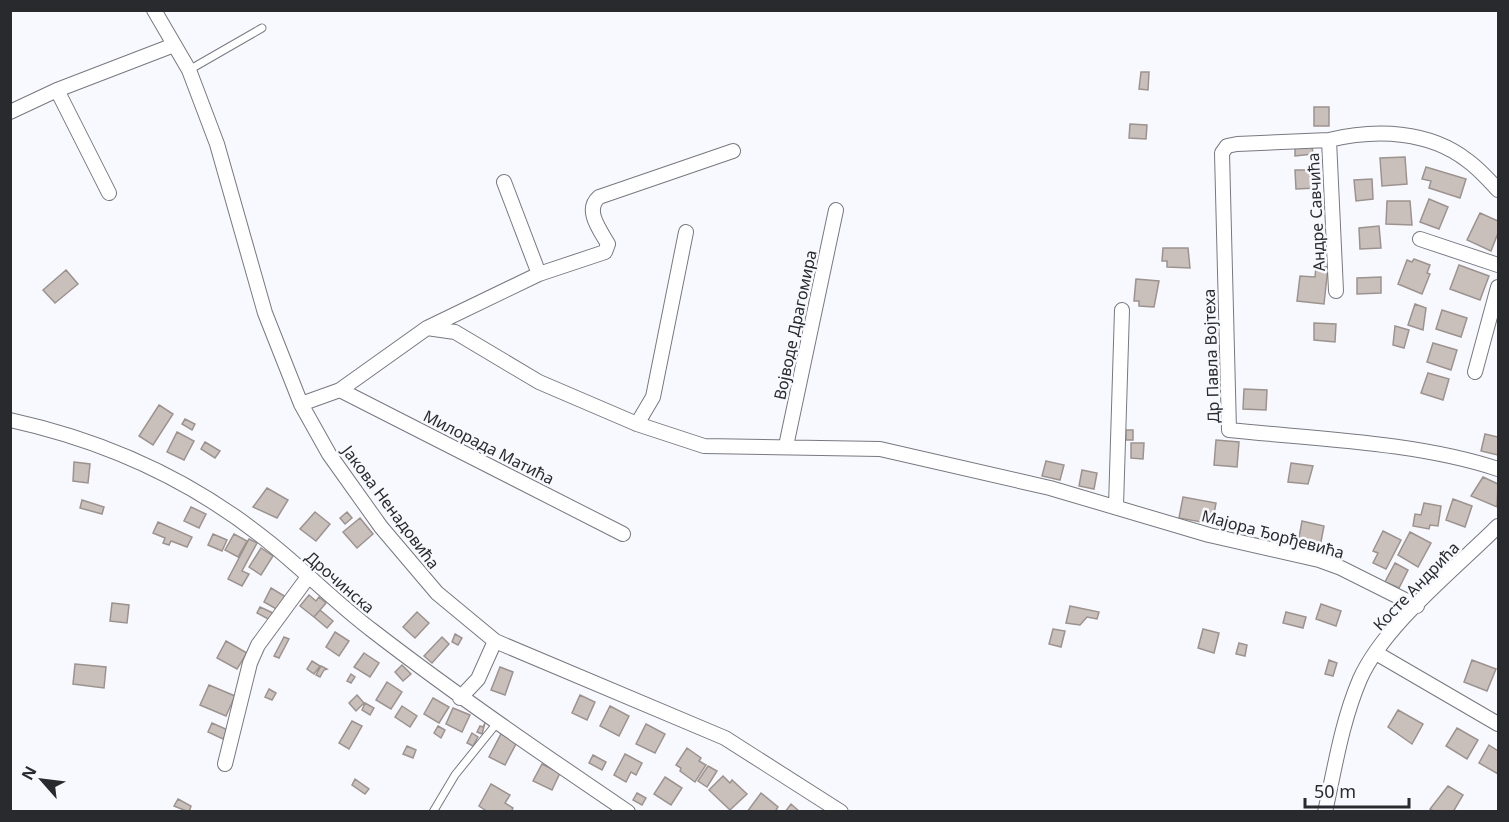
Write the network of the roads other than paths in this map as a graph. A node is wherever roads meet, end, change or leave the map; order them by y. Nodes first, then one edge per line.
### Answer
1 (154, 10) edge
2 (262, 28) dead end
3 (174, 45) junction
4 (189, 70) junction
5 (57, 90) junction
6 (10, 112) edge
7 (1329, 140) junction
8 (733, 151) dead end
9 (504, 182) dead end
10 (1498, 190) edge
11 (109, 193) dead end
12 (836, 210) dead end
13 (686, 232) dead end
14 (1420, 239) dead end
15 (1498, 265) edge
16 (539, 274) junction
17 (1498, 287) edge
18 (1336, 291) dead end
19 (1122, 310) dead end
20 (427, 328) junction
21 (1474, 372) dead end
22 (340, 390) junction
23 (301, 404) junction
24 (10, 420) edge
25 (637, 424) junction
26 (786, 446) junction
27 (1498, 469) edge
28 (1116, 506) junction
29 (1498, 526) edge
30 (623, 534) dead end
31 (308, 577) junction
32 (1417, 606) junction
33 (495, 641) junction
34 (1376, 653) junction
35 (460, 698) junction
36 (497, 723) junction
37 (1498, 724) edge
38 (225, 764) dead end
39 (434, 812) edge
40 (628, 812) edge
41 (841, 812) edge
42 (1325, 812) edge

1 - 3 street, Јакова Ненадовића
2 - 4 lane
3 - 4 street, Јакова Ненадовића
3 - 5 street
4 - 23 street, Јакова Ненадовића
5 - 6 street
5 - 11 street
7 - 10 street, Андре Савчића
7 - 18 street, Андре Савчића
7 - 27 street, Др Павла Војтеха
8 - 16 street
9 - 16 street
12 - 26 street, Војводе Драгомира
13 - 25 street
14 - 15 street
16 - 20 street
17 - 21 street
19 - 28 street
20 - 22 street
20 - 25 street
22 - 23 street
22 - 30 street, Милорада Матића
23 - 33 street, Јакова Ненадовића
24 - 31 street, Дрочинска
25 - 26 street
26 - 28 street, Мајора Ђорђевића
28 - 32 street, Мајора Ђорђевића
29 - 32 street, Косте Андрића
31 - 35 street, Дрочинска
31 - 38 street
32 - 34 street, Косте Андрића
33 - 35 street
33 - 41 street, Јакова Ненадовића
34 - 37 street
34 - 42 street, Косте Андрића
35 - 36 street, Дрочинска
36 - 39 lane
36 - 40 street, Дрочинска

